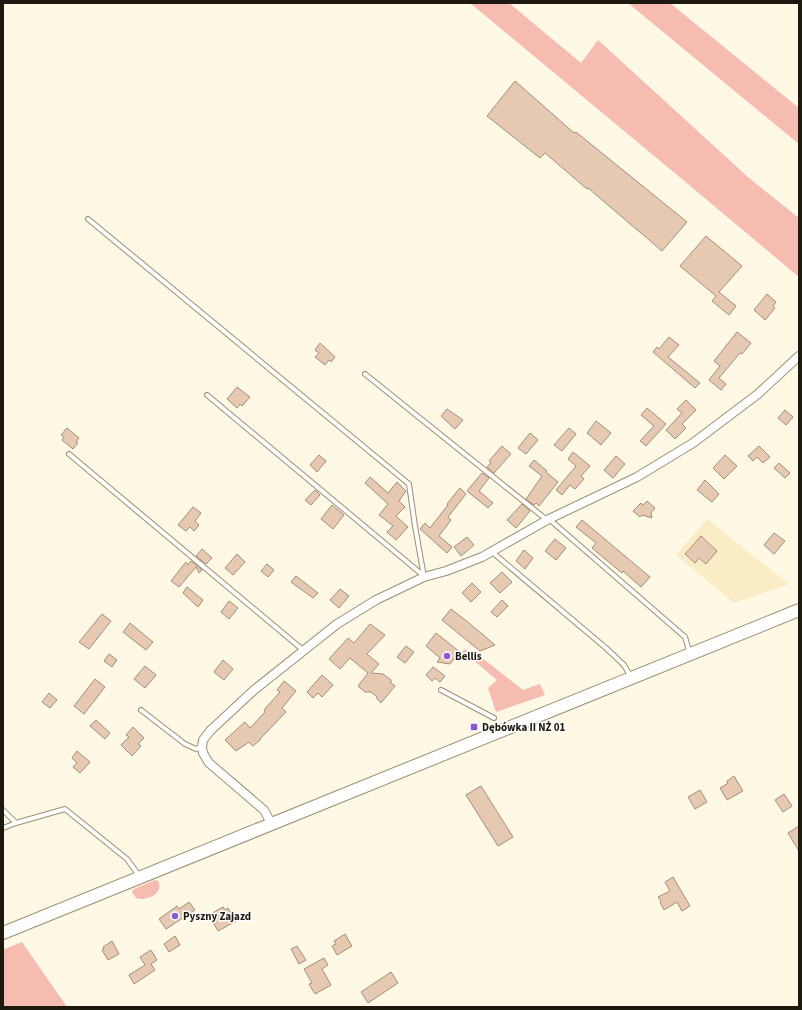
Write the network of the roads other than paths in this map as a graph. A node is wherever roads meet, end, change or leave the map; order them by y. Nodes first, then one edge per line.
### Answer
1 (88, 219) dead end
2 (799, 356) edge
3 (365, 374) dead end
4 (207, 395) dead end
5 (69, 454) dead end
6 (548, 519) junction
7 (492, 552) junction
8 (424, 577) junction
9 (799, 610) edge
10 (303, 650) junction
11 (690, 654) junction
12 (631, 678) junction
13 (441, 690) dead end
14 (141, 710) dead end
15 (494, 718) dead end
16 (202, 747) junction
17 (3, 810) edge
18 (16, 823) junction
19 (271, 823) junction
20 (3, 828) edge
21 (140, 877) junction
22 (4, 931) edge

1 - 8 lane
2 - 6 street
3 - 6 lane
4 - 8 lane
5 - 10 lane
6 - 7 street
6 - 11 lane
7 - 8 street
7 - 12 lane
8 - 10 street
9 - 11 street
10 - 16 street
11 - 12 street
12 - 19 street
13 - 15 lane
14 - 16 lane
16 - 19 street
17 - 18 lane
18 - 20 lane
18 - 21 lane
19 - 21 street
21 - 22 street

